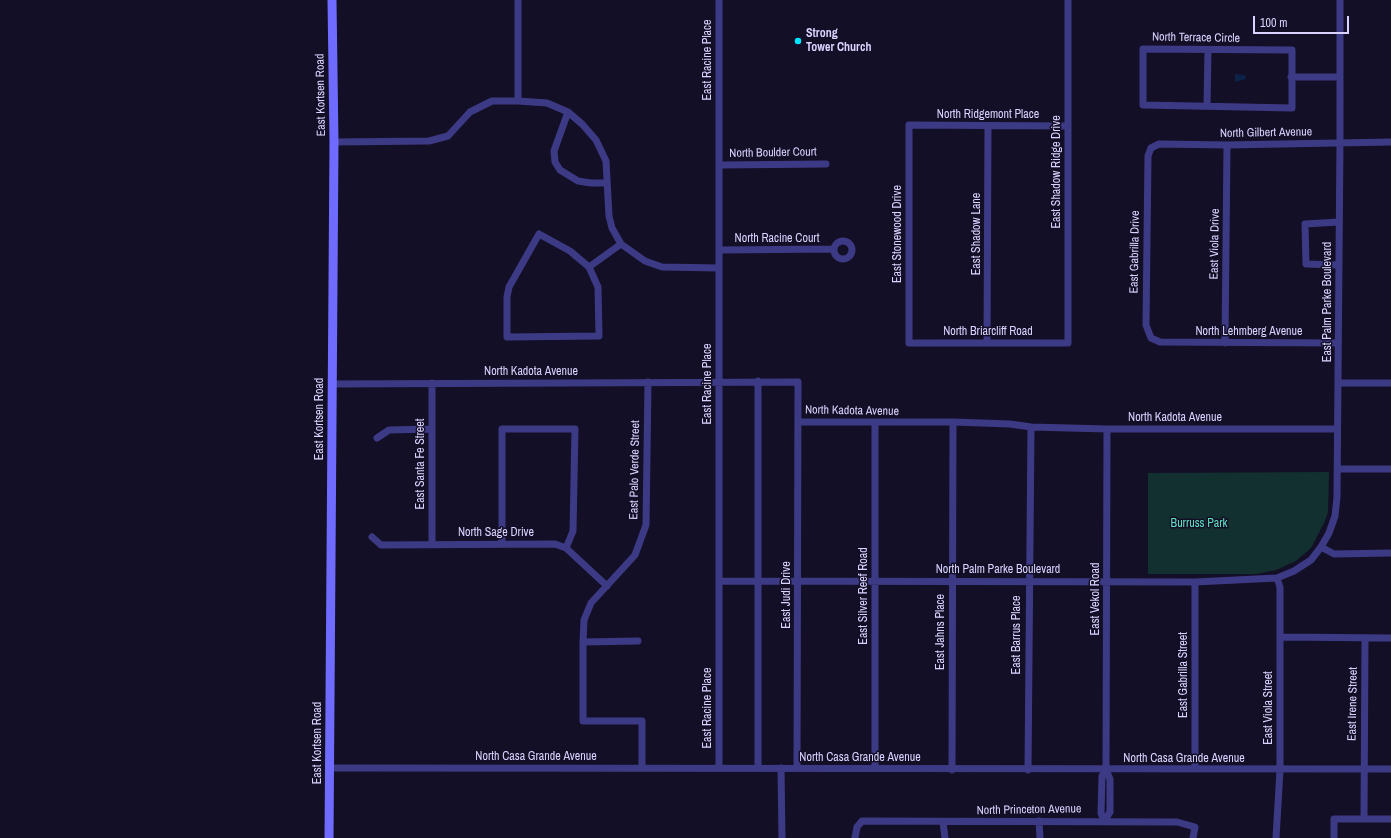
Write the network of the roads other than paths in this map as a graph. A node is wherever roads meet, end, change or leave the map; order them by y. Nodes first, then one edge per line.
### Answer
1 (332, 0) edge
2 (518, 0) edge
3 (719, 0) edge
4 (1068, 0) edge
5 (1340, 0) edge
6 (1208, 50) junction
7 (1291, 77) junction
8 (1340, 77) junction
9 (518, 100) junction
10 (1207, 106) junction
11 (568, 112) junction
12 (909, 125) joint
13 (988, 126) junction
14 (1068, 126) junction
15 (334, 142) junction
16 (1340, 142) junction
17 (1391, 142) edge
18 (1227, 145) junction
19 (1148, 156) joint
20 (826, 164) dead end
21 (719, 165) junction
22 (608, 183) junction
23 (1340, 222) junction
24 (621, 244) junction
25 (834, 249) dead end
26 (719, 250) junction
27 (1338, 265) junction
28 (588, 267) junction
29 (719, 268) junction
30 (1160, 342) joint
31 (908, 343) joint
32 (987, 343) junction
33 (1068, 343) joint
34 (1225, 343) junction
35 (1338, 343) junction
36 (719, 381) junction
37 (758, 381) junction
38 (648, 382) junction
39 (432, 383) junction
40 (1338, 383) junction
41 (1391, 383) edge
42 (333, 384) junction
43 (799, 422) junction
44 (953, 422) junction
45 (875, 423) junction
46 (1031, 427) junction
47 (432, 429) junction
48 (1107, 429) junction
49 (1337, 429) junction
50 (376, 438) dead end
51 (1338, 469) junction
52 (1391, 469) edge
53 (372, 537) dead end
54 (502, 544) junction
55 (432, 545) junction
56 (566, 548) junction
57 (1321, 548) junction
58 (1391, 553) edge
59 (1277, 578) junction
60 (952, 580) junction
61 (719, 581) junction
62 (758, 581) junction
63 (798, 581) junction
64 (875, 581) junction
65 (1028, 581) junction
66 (1107, 582) junction
67 (1195, 582) junction
68 (606, 586) junction
69 (1281, 637) junction
70 (1365, 638) junction
71 (1391, 638) edge
72 (638, 641) dead end
73 (583, 642) junction
74 (330, 768) junction
75 (642, 768) junction
76 (719, 768) junction
77 (758, 768) junction
78 (781, 768) junction
79 (797, 768) junction
80 (875, 768) junction
81 (1195, 769) junction
82 (1363, 769) junction
83 (1391, 769) edge
84 (952, 770) junction
85 (1028, 770) junction
86 (1106, 770) junction
87 (1280, 770) junction
88 (1364, 819) junction
89 (1391, 819) edge
90 (1039, 821) junction
91 (1104, 821) junction
92 (943, 822) junction
93 (329, 838) edge
94 (782, 838) edge
95 (856, 838) edge
96 (945, 838) edge
97 (1040, 838) edge
98 (1194, 838) edge
99 (1276, 838) edge
100 (1334, 838) edge

1 - 15 street, East Kortsen Road
2 - 9 street
3 - 21 street, East Racine Place
4 - 14 street, East Shadow Ridge Drive
5 - 8 street, East Palm Parke Boulevard
6 - 7 street, North Terrace Circle
6 - 10 street
6 - 10 street, North Terrace Circle
7 - 8 street
7 - 10 street, North Terrace Circle
8 - 16 street, East Palm Parke Boulevard
9 - 11 street
9 - 15 street
11 - 22 street
11 - 22 street
12 - 13 street, North Ridgemont Place
12 - 31 street, East Stonewood Drive
13 - 14 street, North Ridgemont Place
13 - 32 street, East Shadow Lane
14 - 33 street, East Shadow Ridge Drive
15 - 42 street, East Kortsen Road
16 - 17 street, North Gilbert Avenue
16 - 18 street, North Gilbert Avenue
16 - 23 street, East Palm Parke Boulevard
18 - 19 street, North Gilbert Avenue
18 - 34 street, East Viola Drive
19 - 30 street, East Gabrilla Drive
20 - 21 street, North Boulder Court
21 - 26 street, East Racine Place
22 - 24 street
23 - 27 street, East Palm Parke Boulevard
23 - 27 street
24 - 28 street
24 - 29 street
25 - 26 street, North Racine Court
26 - 29 street, East Racine Place
27 - 35 street, East Palm Parke Boulevard
28 - 28 street
29 - 36 street, East Racine Place
30 - 34 street, North Lehmberg Avenue
31 - 32 street, North Briarcliff Road
32 - 33 street, North Briarcliff Road
34 - 35 street, North Lehmberg Avenue
35 - 40 street, East Palm Parke Boulevard
36 - 37 street, North Kadota Avenue
36 - 38 street, North Kadota Avenue
36 - 61 street, East Racine Place
37 - 43 street, North Kadota Avenue
37 - 62 street
38 - 39 street, North Kadota Avenue
38 - 68 street, East Palo Verde Street
39 - 42 street, North Kadota Avenue
39 - 47 street, East Santa Fe Street
40 - 41 street
40 - 49 street, East Palm Parke Boulevard
42 - 74 street, East Kortsen Road
43 - 45 street, North Kadota Avenue
43 - 63 street, East Judi Drive
44 - 45 street, North Kadota Avenue
44 - 46 street, North Kadota Avenue
44 - 60 street, East Jahns Place
45 - 64 street, East Silver Reef Road
46 - 48 street, North Kadota Avenue
46 - 65 street, East Barrus Place
47 - 50 street
47 - 55 street, East Santa Fe Street
48 - 49 street, North Kadota Avenue
48 - 66 street, East Vekol Road
49 - 51 street, East Palm Parke Boulevard
51 - 52 street
51 - 57 street, East Palm Parke Boulevard
53 - 55 street, North Sage Drive
54 - 55 street, North Sage Drive
54 - 56 street, North Sage Drive
54 - 56 street
56 - 68 street
57 - 58 street
57 - 59 street, East Palm Parke Boulevard
59 - 67 street, North Palm Parke Boulevard
59 - 69 street, East Viola Street
60 - 64 street, North Palm Parke Boulevard
60 - 65 street, North Palm Parke Boulevard
60 - 84 street, East Jahns Place
61 - 62 street, North Palm Parke Boulevard
61 - 76 street, East Racine Place
62 - 63 street, North Palm Parke Boulevard
62 - 77 street
63 - 64 street, North Palm Parke Boulevard
63 - 79 street, East Judi Drive
64 - 80 street, East Silver Reef Road
65 - 66 street, North Palm Parke Boulevard
65 - 85 street, East Barrus Place
66 - 67 street, North Palm Parke Boulevard
66 - 86 street, East Vekol Road
67 - 81 street, East Gabrilla Street
68 - 73 street, East Palo Verde Street
69 - 70 street
69 - 87 street, East Viola Street
70 - 71 street
70 - 82 street, East Irene Street
72 - 73 street
73 - 75 street, East Palo Verde Street
74 - 75 street, North Casa Grande Avenue
74 - 93 street, East Kortsen Road
75 - 76 street, North Casa Grande Avenue
76 - 77 street, North Casa Grande Avenue
77 - 78 street, North Casa Grande Avenue
78 - 79 street, North Casa Grande Avenue
78 - 94 street
79 - 80 street, North Casa Grande Avenue
80 - 84 street, North Casa Grande Avenue
81 - 86 street, North Casa Grande Avenue
81 - 87 street, North Casa Grande Avenue
82 - 83 street, North Casa Grande Avenue
82 - 87 street, North Casa Grande Avenue
82 - 88 street, East Irene Street
84 - 85 street, North Casa Grande Avenue
85 - 86 street, North Casa Grande Avenue
86 - 91 street, East Vekol Road
87 - 99 street, East Viola Street
88 - 89 street
88 - 100 street
90 - 91 street, North Princeton Avenue
90 - 92 street, North Princeton Avenue
90 - 97 street
91 - 98 street, North Princeton Avenue
92 - 95 street, North Princeton Avenue
92 - 96 street

